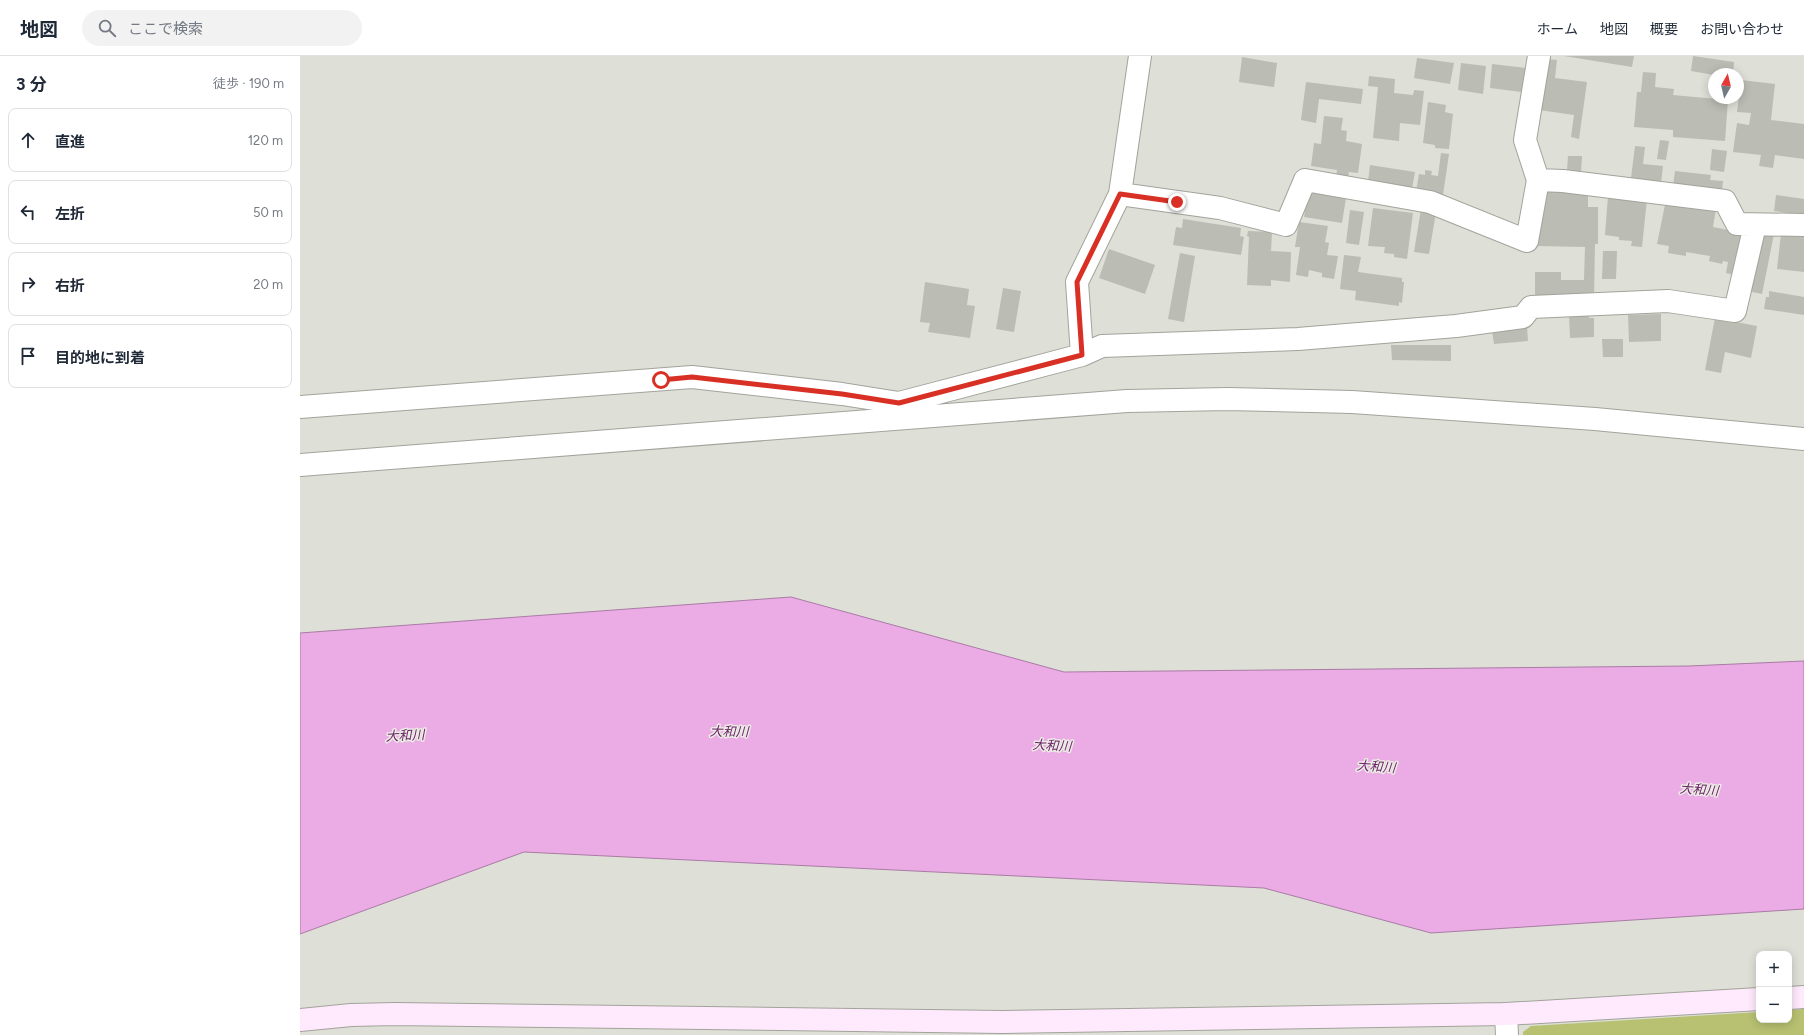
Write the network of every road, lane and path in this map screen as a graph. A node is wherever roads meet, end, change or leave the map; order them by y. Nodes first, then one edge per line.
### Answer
1 (1140, 56) edge
2 (1539, 56) edge
3 (1538, 180) junction
4 (1120, 194) junction
5 (1755, 225) junction
6 (1804, 225) edge
7 (1082, 355) junction
8 (300, 407) edge
9 (900, 411) junction
10 (1804, 439) edge
11 (300, 465) edge
12 (1804, 997) edge
13 (1792, 998) edge
14 (1756, 999) edge
15 (300, 1020) edge
16 (1506, 1025) edge

1 - 4 street
2 - 3 street
3 - 4 street
3 - 5 street
4 - 7 street
5 - 6 street
5 - 7 street
7 - 9 street
8 - 9 street
9 - 10 street
9 - 11 street
12 - 13 street
14 - 16 street
15 - 16 street

